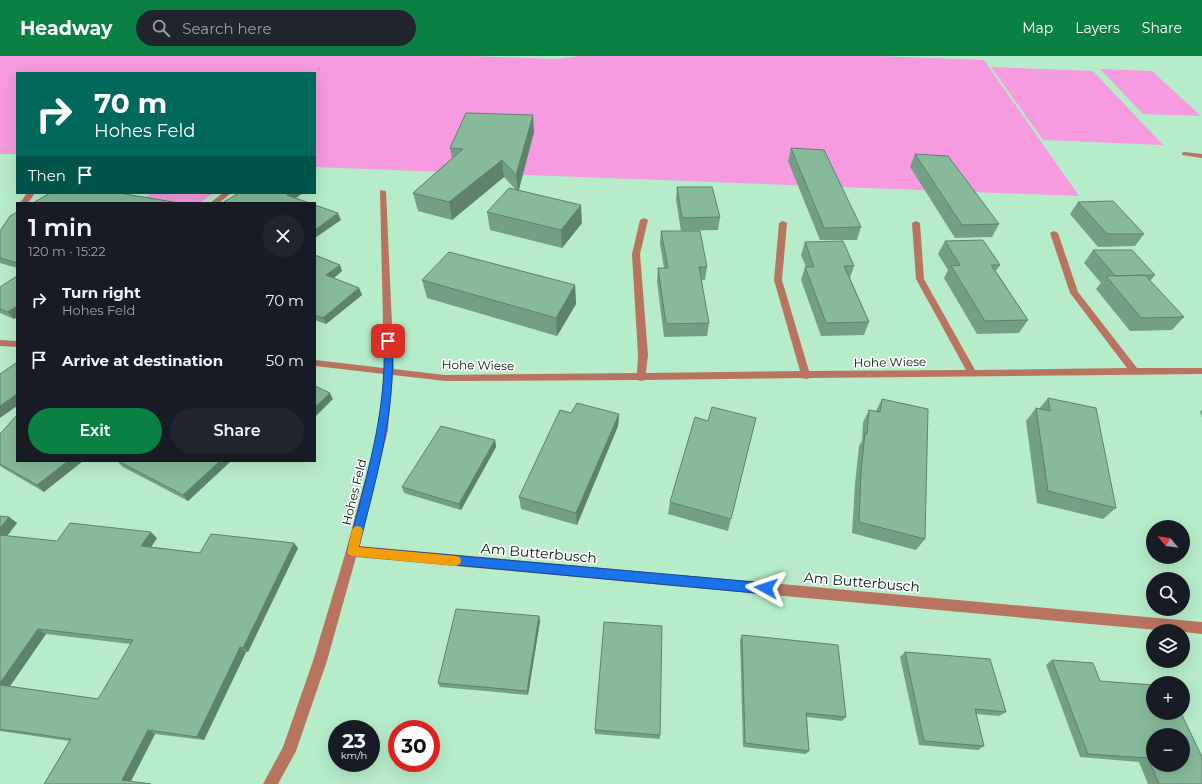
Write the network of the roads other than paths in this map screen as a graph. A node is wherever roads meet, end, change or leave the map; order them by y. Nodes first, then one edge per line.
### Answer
1 (1184, 154) dead end
2 (1202, 156) edge
3 (382, 191) dead end
4 (226, 194) edge
5 (215, 202) edge
6 (644, 220) dead end
7 (783, 223) dead end
8 (916, 223) dead end
9 (1054, 233) dead end
10 (0, 343) edge
11 (16, 344) edge
12 (316, 363) edge
13 (389, 371) junction
14 (1202, 371) edge
15 (1135, 372) junction
16 (973, 374) junction
17 (806, 376) junction
18 (641, 378) junction
19 (352, 552) junction
20 (1202, 628) edge
21 (270, 784) edge

1 - 2 street
3 - 13 street, Hohes Feld
4 - 5 street
6 - 18 street
7 - 17 street
8 - 16 street
9 - 15 street
10 - 11 street
12 - 13 street, Hohe Wiese
13 - 18 street, Hohe Wiese
13 - 19 street, Hohes Feld
14 - 15 street, Hohe Wiese
15 - 16 street, Hohe Wiese
16 - 17 street, Hohe Wiese
17 - 18 street, Hohe Wiese
19 - 20 street, Am Butterbusch
19 - 21 street, Hohes Feld

